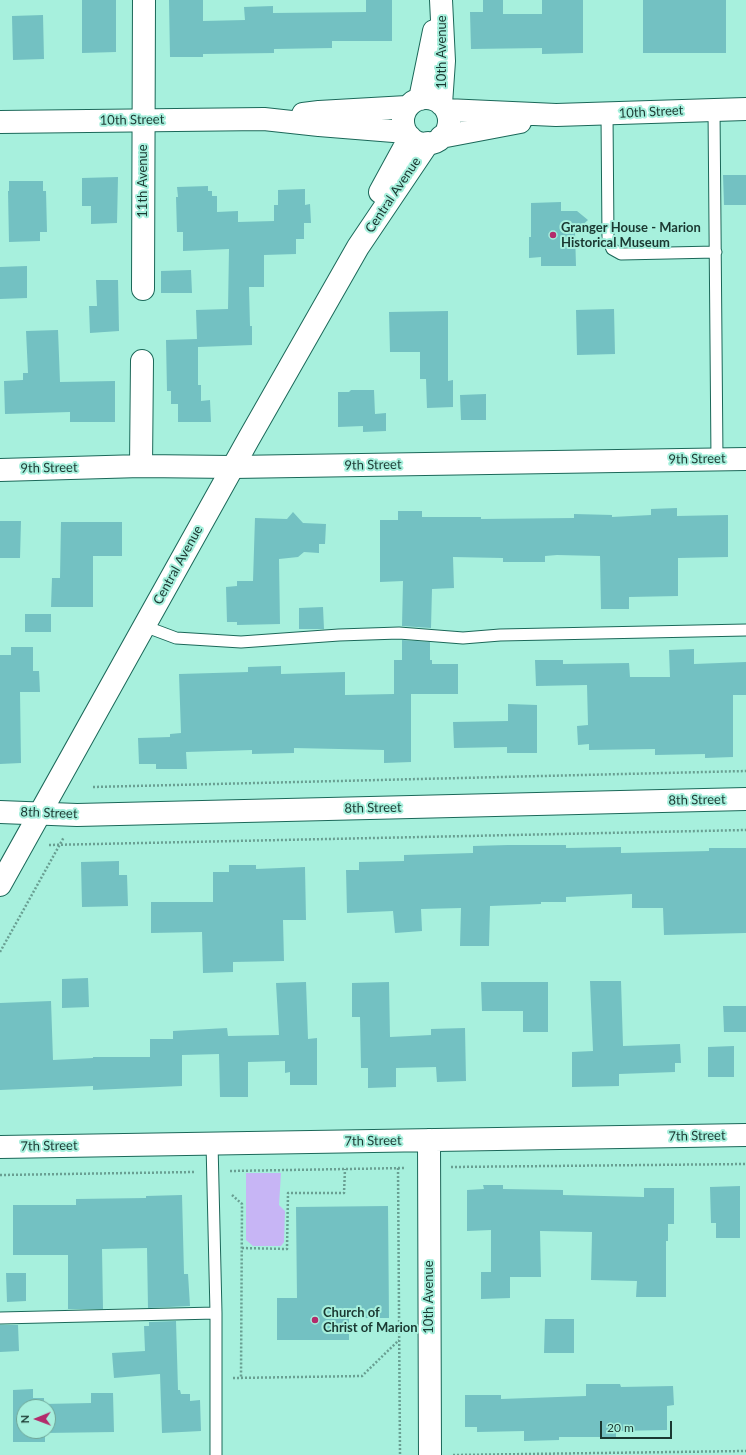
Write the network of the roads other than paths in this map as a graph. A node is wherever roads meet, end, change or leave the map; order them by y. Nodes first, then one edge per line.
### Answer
1 (144, 0) edge
2 (441, 0) edge
3 (414, 103) junction
4 (443, 107) junction
5 (714, 109) junction
6 (746, 109) edge
7 (607, 114) junction
8 (556, 115) junction
9 (264, 119) junction
10 (144, 120) junction
11 (0, 122) edge
12 (421, 137) junction
13 (716, 252) junction
14 (142, 289) dead end
15 (142, 361) dead end
16 (717, 459) junction
17 (746, 459) edge
18 (141, 466) junction
19 (233, 467) junction
20 (0, 470) edge
21 (144, 626) junction
22 (746, 630) edge
23 (746, 799) edge
24 (0, 812) edge
25 (40, 813) junction
26 (0, 884) edge
27 (746, 1135) edge
28 (429, 1140) junction
29 (212, 1143) junction
30 (0, 1147) edge
31 (216, 1313) junction
32 (0, 1318) edge
33 (216, 1455) edge
34 (430, 1455) edge

1 - 10 street, 11th Avenue
2 - 3 street, 10th Avenue
2 - 4 street, 10th Avenue
3 - 4 street
3 - 9 street, 10th Street
3 - 12 street
4 - 8 street, 10th Street
4 - 12 street
5 - 6 street, 10th Street
5 - 7 street, 10th Street
5 - 13 lane
7 - 8 street, 10th Street
7 - 13 lane
8 - 12 street, 10th Street
9 - 10 street, 10th Street
9 - 12 street, 10th Street
10 - 11 street, 10th Street
10 - 14 street, 11th Avenue
12 - 19 street, Central Avenue
13 - 16 lane
15 - 18 street
16 - 17 street, 9th Street
16 - 19 street, 9th Street
18 - 19 street, 9th Street
18 - 20 street, 9th Street
19 - 21 street, Central Avenue
21 - 22 lane
21 - 25 street, Central Avenue
23 - 25 street, 8th Street
24 - 25 street, 8th Street
25 - 26 street, Central Avenue
27 - 28 street, 7th Street
28 - 29 street, 7th Street
28 - 34 street, 10th Avenue
29 - 30 street, 7th Street
29 - 31 lane
31 - 32 lane
31 - 33 lane

